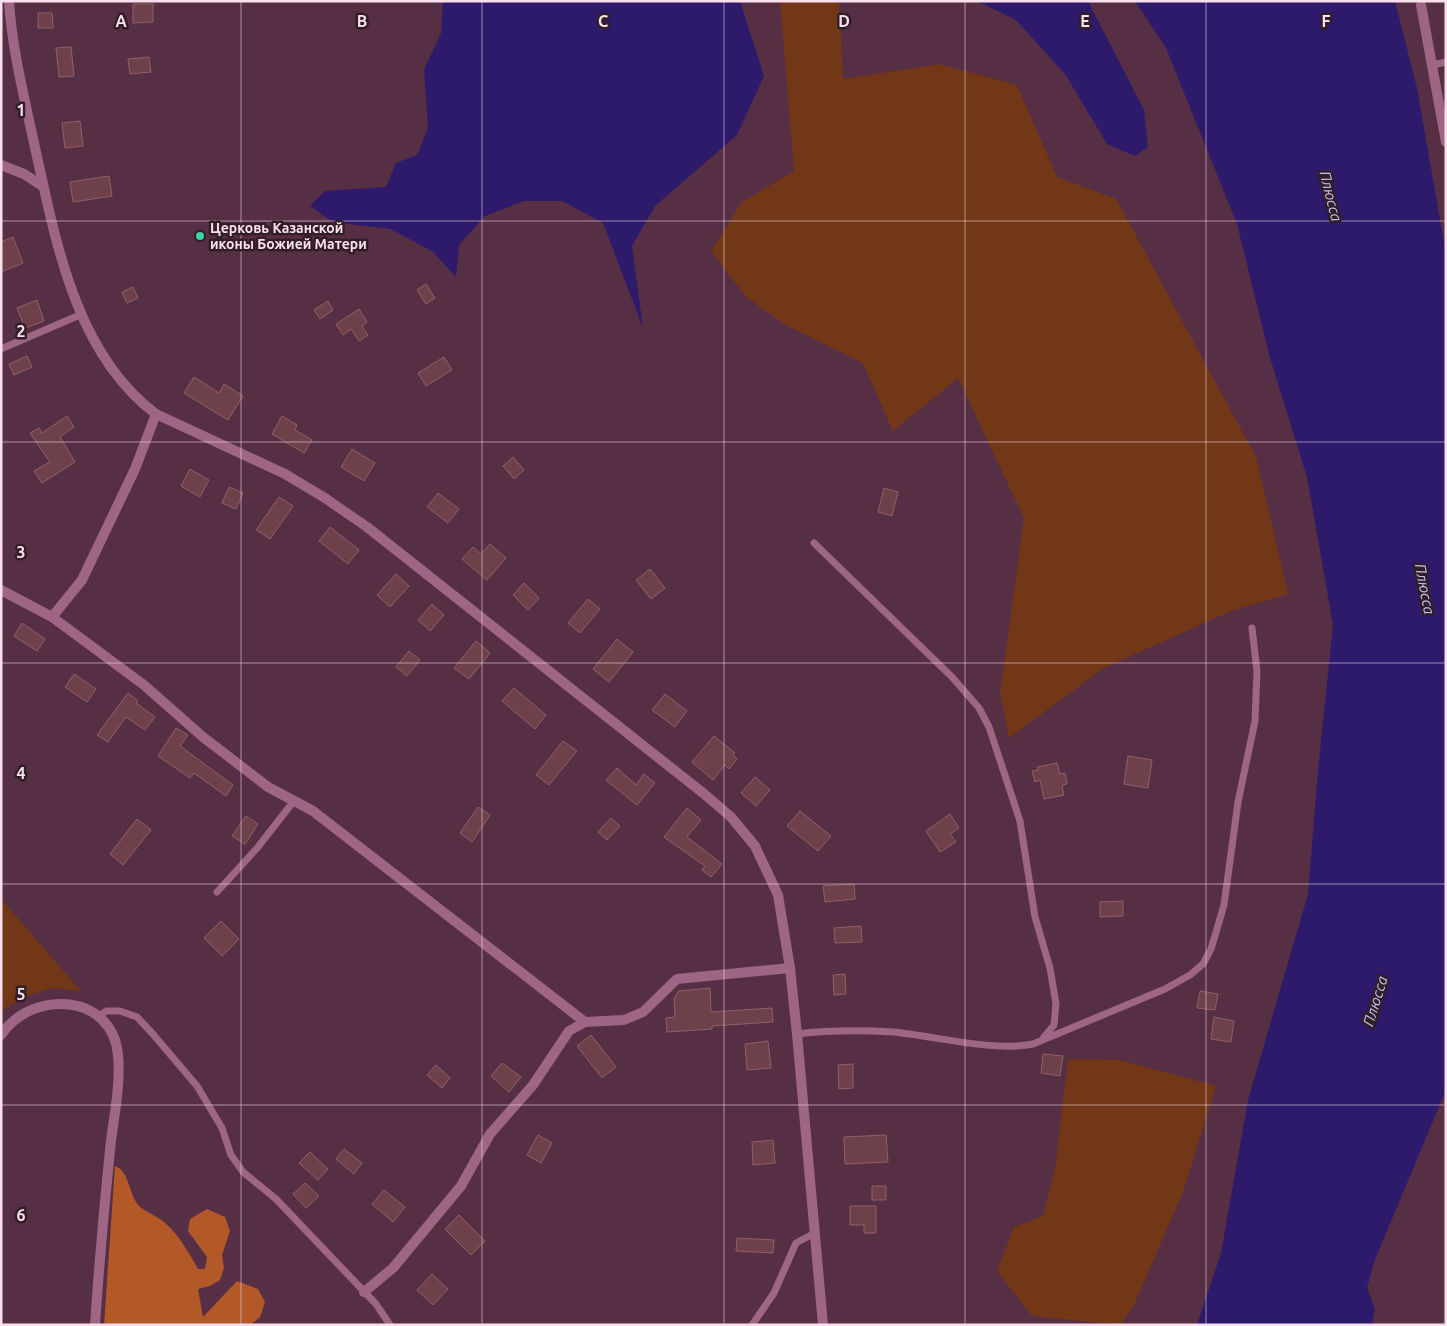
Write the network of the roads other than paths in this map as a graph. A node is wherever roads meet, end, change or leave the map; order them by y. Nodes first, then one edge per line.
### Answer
1 (9, 1) edge
2 (1422, 5) dead end
3 (1446, 62) edge
4 (1433, 65) junction
5 (1446, 142) edge
6 (1, 165) edge
7 (44, 187) junction
8 (82, 314) junction
9 (1, 349) edge
10 (156, 414) junction
11 (814, 543) dead end
12 (1, 590) edge
13 (52, 617) junction
14 (1252, 628) dead end
15 (293, 802) junction
16 (217, 892) dead end
17 (790, 968) junction
18 (99, 1016) junction
19 (585, 1022) junction
20 (798, 1034) junction
21 (1, 1035) edge
22 (1044, 1038) junction
23 (815, 1233) junction
24 (364, 1292) junction
25 (95, 1325) edge
26 (390, 1325) edge
27 (752, 1325) edge
28 (823, 1325) edge

1 - 7 street
2 - 4 street
3 - 4 lane
4 - 5 street
6 - 7 street
7 - 8 street
8 - 9 lane
8 - 10 street
10 - 13 street
10 - 17 street
11 - 22 lane
12 - 13 street
13 - 15 street
14 - 22 lane
15 - 16 lane
15 - 19 street
17 - 19 street
17 - 20 street
18 - 21 street
18 - 24 lane
18 - 25 street
19 - 24 street
20 - 22 lane
20 - 23 street
23 - 27 lane
23 - 28 street
24 - 26 lane

